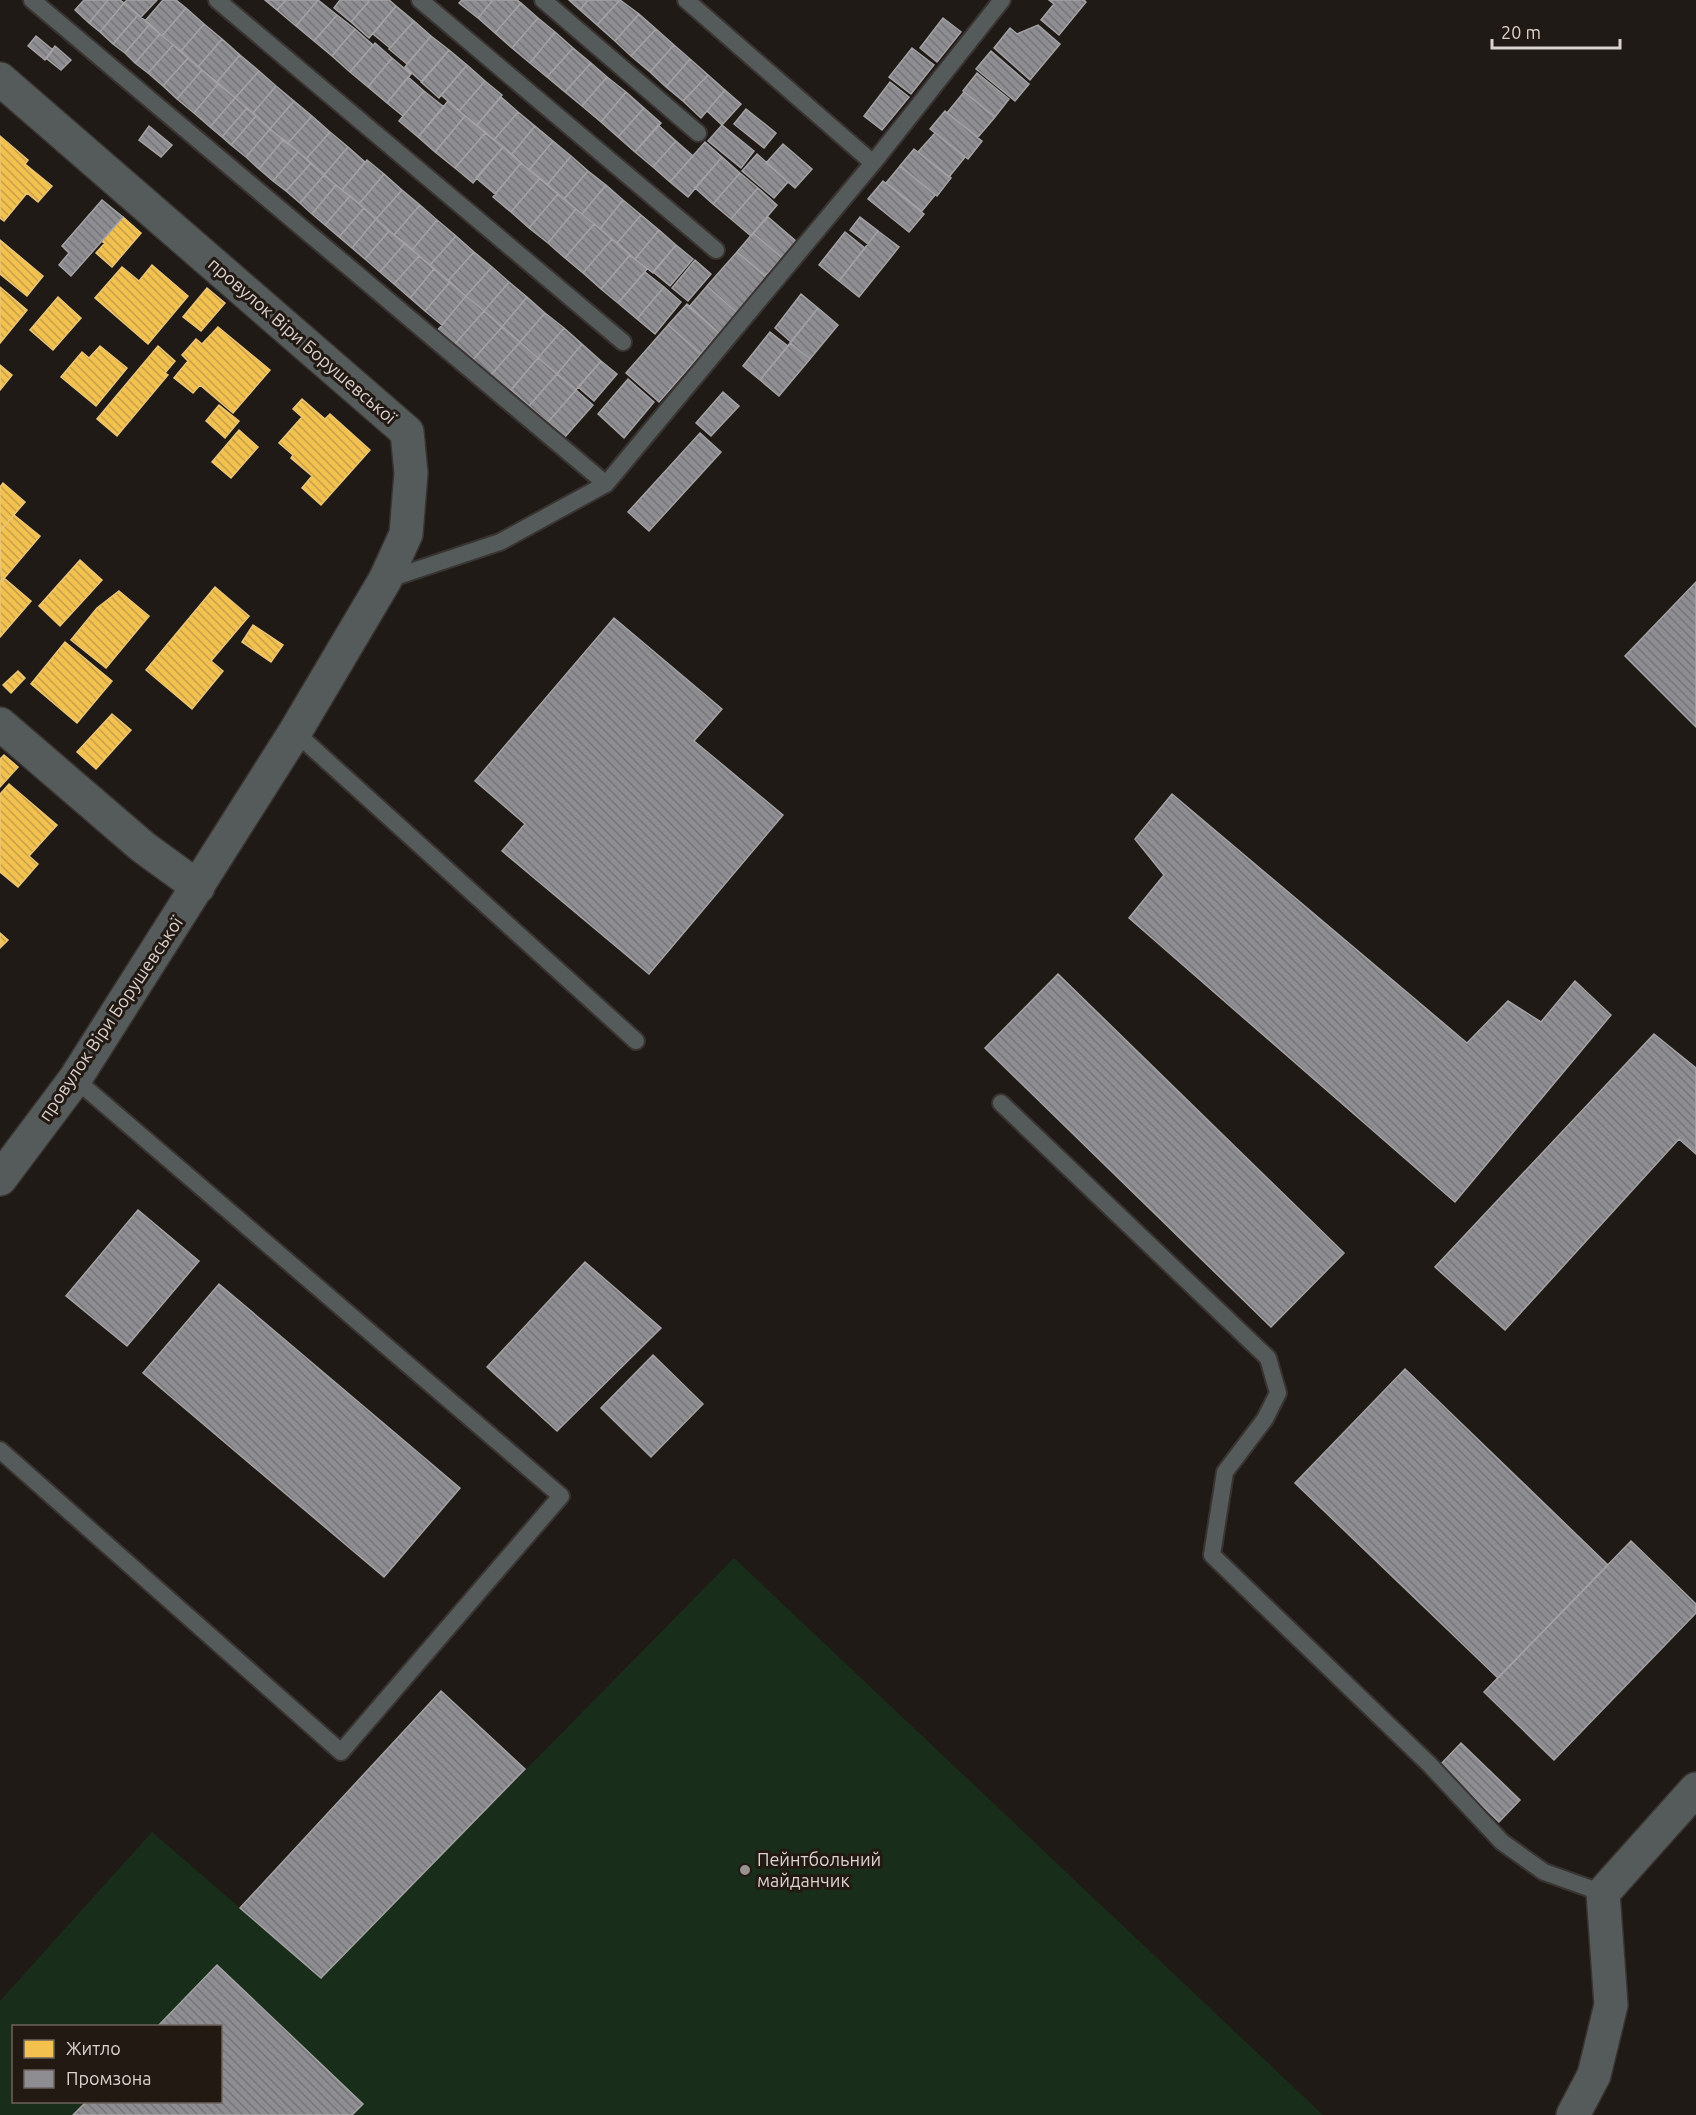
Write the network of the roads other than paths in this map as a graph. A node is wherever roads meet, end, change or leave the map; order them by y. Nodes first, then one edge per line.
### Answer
1 (32, 0) edge
2 (218, 0) edge
3 (420, 0) edge
4 (543, 0) edge
5 (687, 0) edge
6 (1002, 0) edge
7 (0, 79) edge
8 (698, 132) dead end
9 (873, 163) junction
10 (716, 250) dead end
11 (622, 342) dead end
12 (606, 484) junction
13 (385, 580) junction
14 (0, 724) edge
15 (295, 732) junction
16 (198, 887) junction
17 (636, 1041) dead end
18 (75, 1079) junction
19 (1001, 1103) dead end
20 (0, 1179) edge
21 (0, 1449) edge
22 (1696, 1789) edge
23 (1603, 1893) junction
24 (1573, 2115) edge

1 - 12 lane
2 - 11 lane
3 - 10 lane
4 - 8 lane
5 - 9 lane
6 - 9 lane
7 - 13 street, провулок Віри Борушевської
9 - 12 lane
12 - 13 lane
13 - 15 street, провулок Віри Борушевської
14 - 16 street
15 - 16 street, провулок Віри Борушевської
15 - 17 lane
16 - 18 street, провулок Віри Борушевської
18 - 20 street, провулок Віри Борушевської
18 - 21 lane
19 - 23 lane
22 - 23 street
23 - 24 street

